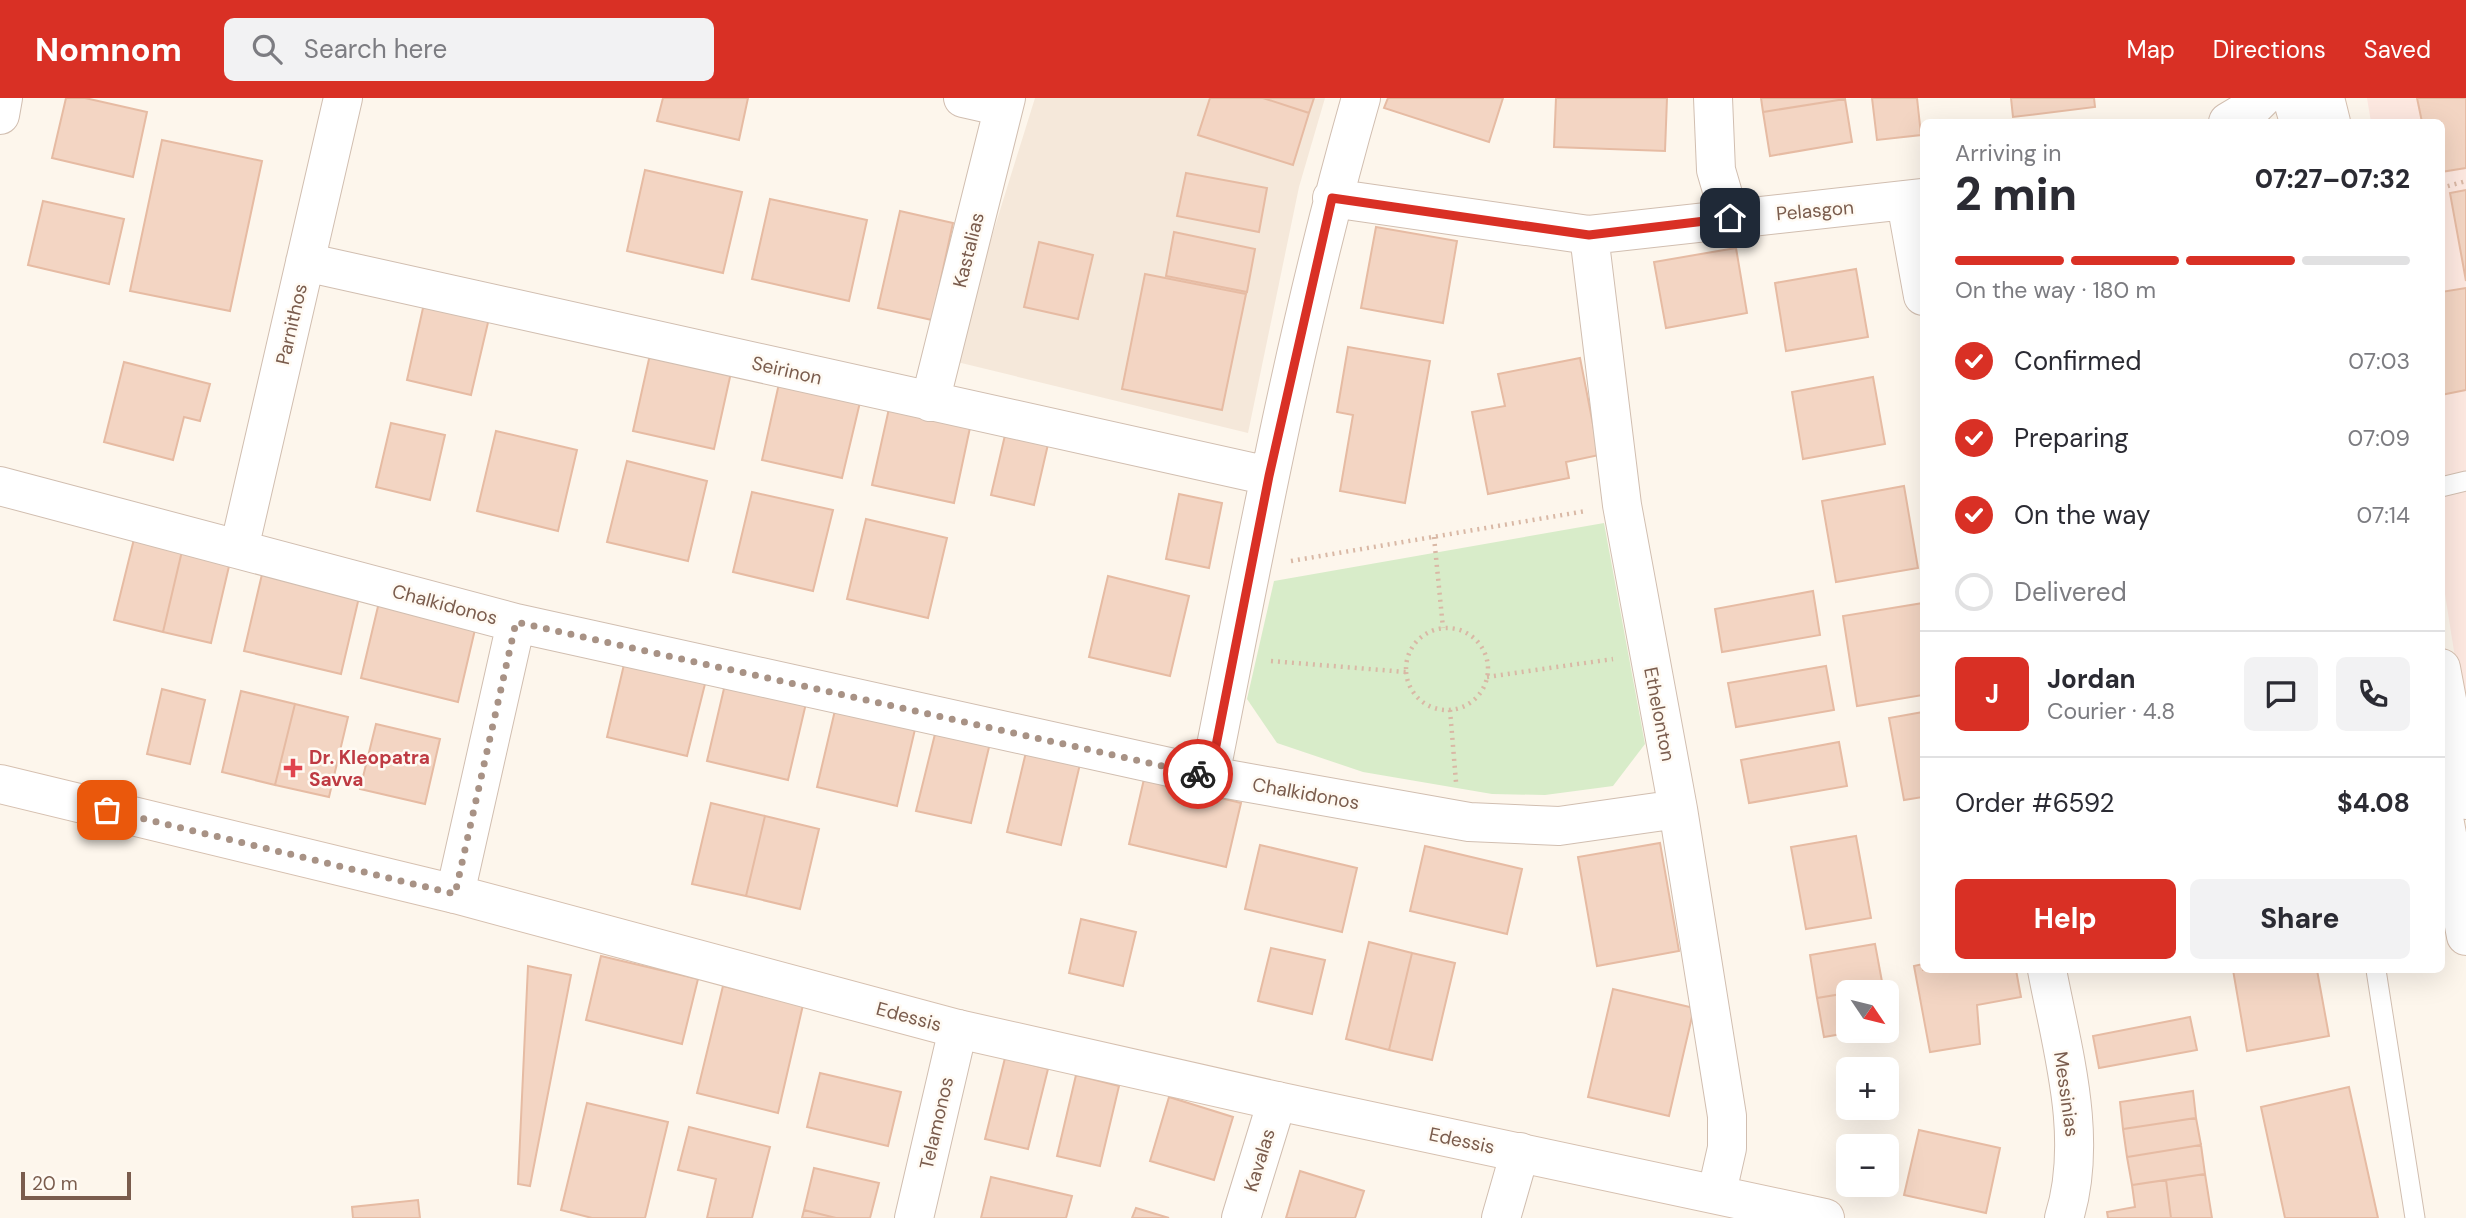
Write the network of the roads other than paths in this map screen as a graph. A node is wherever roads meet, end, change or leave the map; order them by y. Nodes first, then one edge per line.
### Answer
1 (3, 98) edge
2 (343, 98) edge
3 (962, 98) edge
4 (1360, 98) edge
5 (1713, 98) edge
6 (2262, 98) edge
7 (2292, 98) edge
8 (2325, 98) edge
9 (1005, 103) edge
10 (0, 115) edge
11 (2233, 119) edge
12 (2299, 119) edge
13 (2330, 119) edge
14 (1332, 198) junction
15 (1915, 200) edge
16 (1730, 218) junction
17 (1589, 235) junction
18 (1920, 260) edge
19 (305, 262) junction
20 (930, 402) junction
21 (1269, 476) junction
22 (2466, 481) edge
23 (0, 486) edge
24 (2445, 486) edge
25 (239, 549) junction
26 (516, 622) junction
27 (2445, 689) edge
28 (1210, 776) junction
29 (0, 784) edge
30 (2466, 800) edge
31 (1678, 809) junction
32 (2445, 823) edge
33 (455, 894) junction
34 (2466, 936) edge
35 (2047, 973) edge
36 (2377, 973) edge
37 (958, 1029) junction
38 (1277, 1101) junction
39 (1520, 1152) junction
40 (1717, 1192) junction
41 (1821, 1217) edge
42 (914, 1218) edge
43 (1241, 1218) edge
44 (1501, 1218) edge
45 (2064, 1218) edge
46 (2415, 1218) edge

1 - 10 street
2 - 19 street, Parnithos
3 - 9 street
4 - 14 street
5 - 16 street
6 - 11 street
7 - 12 street
8 - 13 street
9 - 20 street, Kastalias
14 - 17 street, Pelasgon
14 - 21 street
15 - 16 street, Pelasgon
15 - 18 street
16 - 17 street, Pelasgon
17 - 31 street, Ethelonton
19 - 20 street, Seirinon
19 - 25 street, Parnithos
20 - 21 street, Seirinon
21 - 28 street
22 - 24 lane
23 - 25 street, Chalkidonos
25 - 26 street, Chalkidonos
26 - 28 street, Chalkidonos
26 - 33 street
27 - 30 street
28 - 31 street, Chalkidonos
29 - 33 street, Edessis
31 - 40 street, Ethelonton
32 - 34 street
33 - 37 street, Edessis
35 - 45 street, Messinias
36 - 46 lane
37 - 38 street, Edessis
37 - 42 street, Telamonos
38 - 39 street, Edessis
38 - 43 street, Kavalas
39 - 40 street, Edessis
39 - 44 street
40 - 41 street, Edessis

